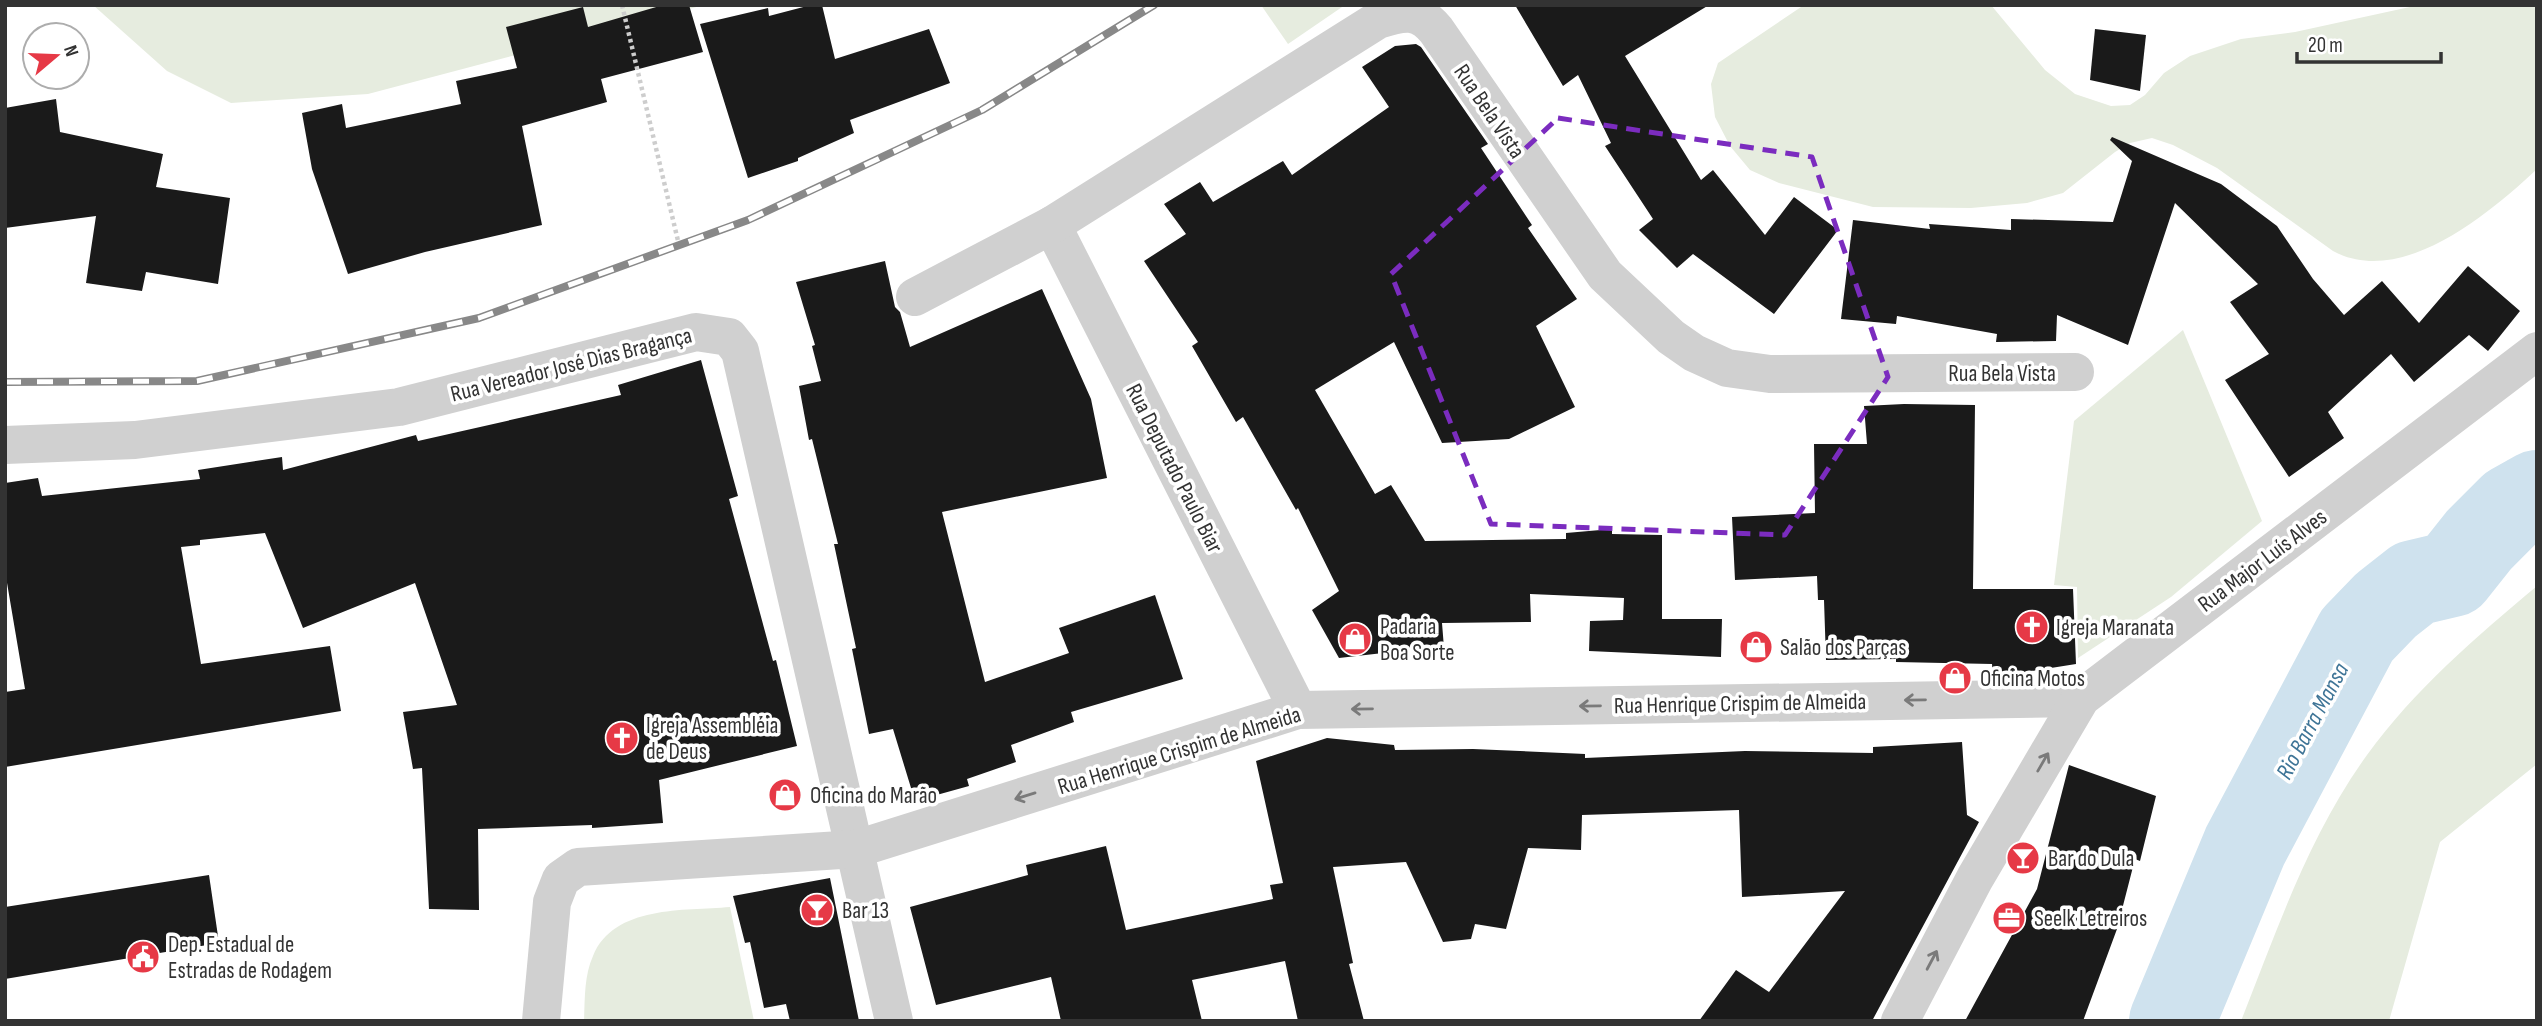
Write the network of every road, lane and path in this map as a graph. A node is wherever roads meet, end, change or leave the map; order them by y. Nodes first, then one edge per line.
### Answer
1 (622, 5) edge
2 (1052, 225) junction
3 (679, 245) dead end
4 (915, 297) dead end
5 (2537, 351) edge
6 (2075, 372) dead end
7 (5, 445) edge
8 (2081, 698) junction
9 (1298, 710) junction
10 (856, 849) junction
11 (541, 1021) edge
12 (894, 1021) edge
13 (1900, 1021) edge

1 - 3 path
2 - 4 street, Rua Bela Vista
2 - 6 street, Rua Bela Vista
2 - 9 street, Rua Deputado Paulo Biar
5 - 8 street, Rua Major Luís Alves
7 - 10 street, Rua Vereador José Dias Bragança
8 -> 9 street, Rua Henrique Crispim de Almeida
13 -> 8 street, Rua Major Luís Alves
9 -> 10 street, Rua Henrique Crispim de Almeida
10 - 11 street, Rua Henrique Crispim de Almeida
10 - 12 street, Rua Vereador José Dias Bragança

